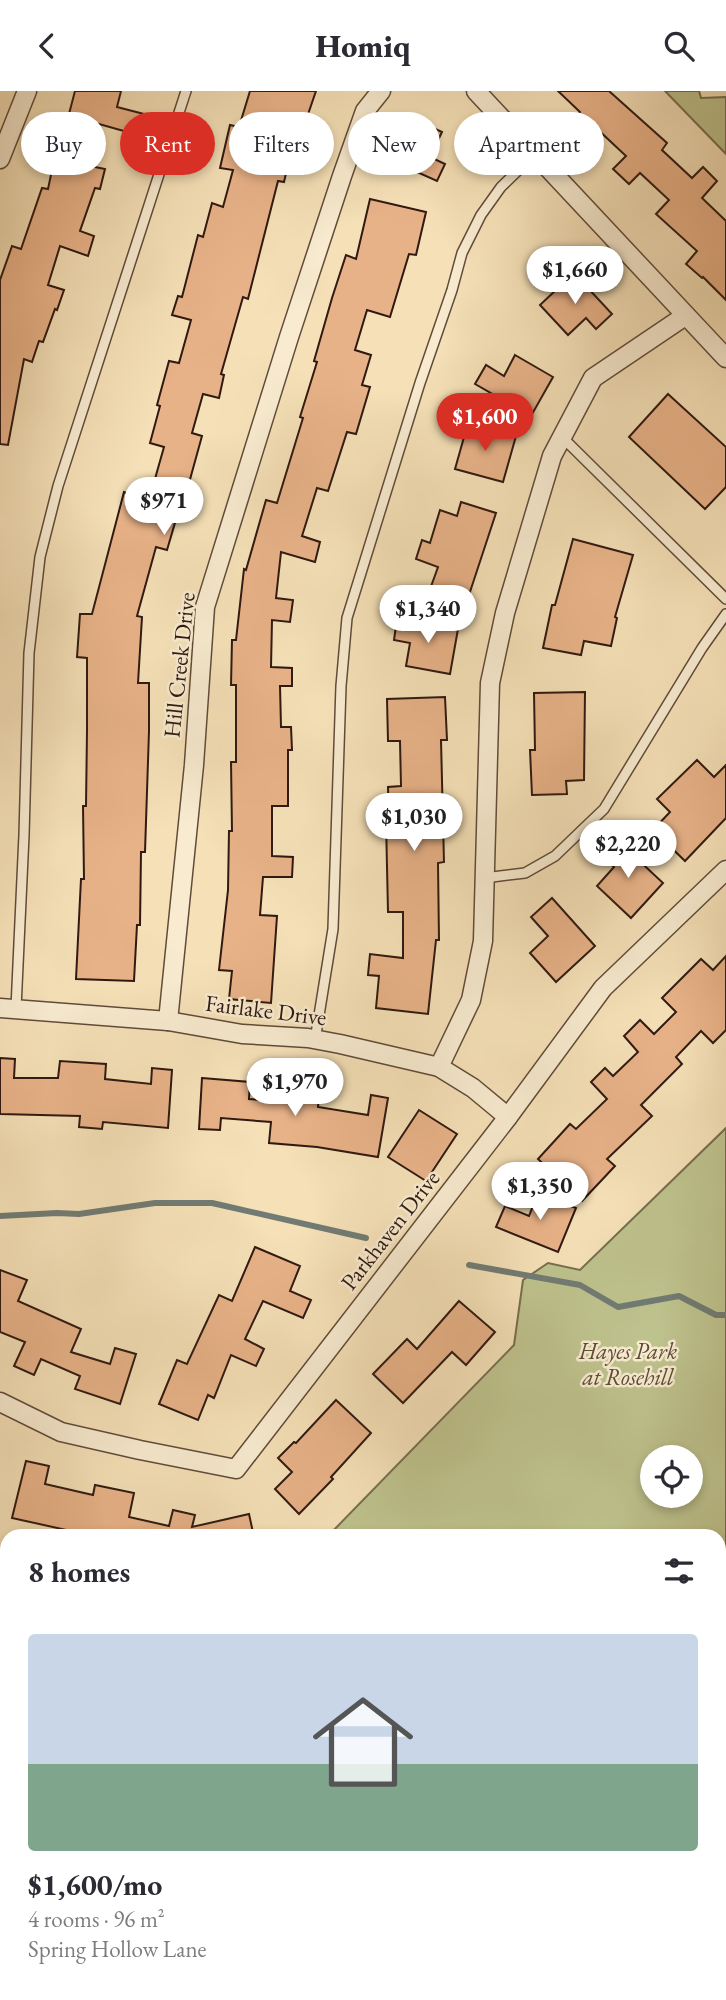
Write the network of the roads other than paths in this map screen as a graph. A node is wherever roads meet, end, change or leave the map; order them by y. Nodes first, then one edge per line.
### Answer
1 (27, 91) edge
2 (186, 91) edge
3 (381, 91) edge
4 (476, 91) edge
5 (496, 112) edge
6 (0, 159) edge
7 (513, 175) edge
8 (554, 175) edge
9 (685, 316) junction
10 (726, 358) edge
11 (562, 437) junction
12 (726, 599) edge
13 (726, 614) edge
14 (726, 870) edge
15 (484, 878) junction
16 (8, 1008) edge
17 (168, 1021) junction
18 (315, 1040) junction
19 (439, 1067) junction
20 (508, 1117) junction
21 (0, 1402) edge

1 - 6 street
2 - 16 lane
3 - 17 street, Hill Creek Drive
4 - 5 street
7 - 18 lane
8 - 9 street
9 - 10 street
9 - 11 street
11 - 12 lane
11 - 15 street
13 - 15 lane
14 - 20 street, Parkhaven Drive
15 - 19 street
16 - 17 street, Fairlake Drive
17 - 18 street, Fairlake Drive
18 - 19 street, Fairlake Drive
19 - 20 street, Fairlake Drive
20 - 21 street, Parkhaven Drive

